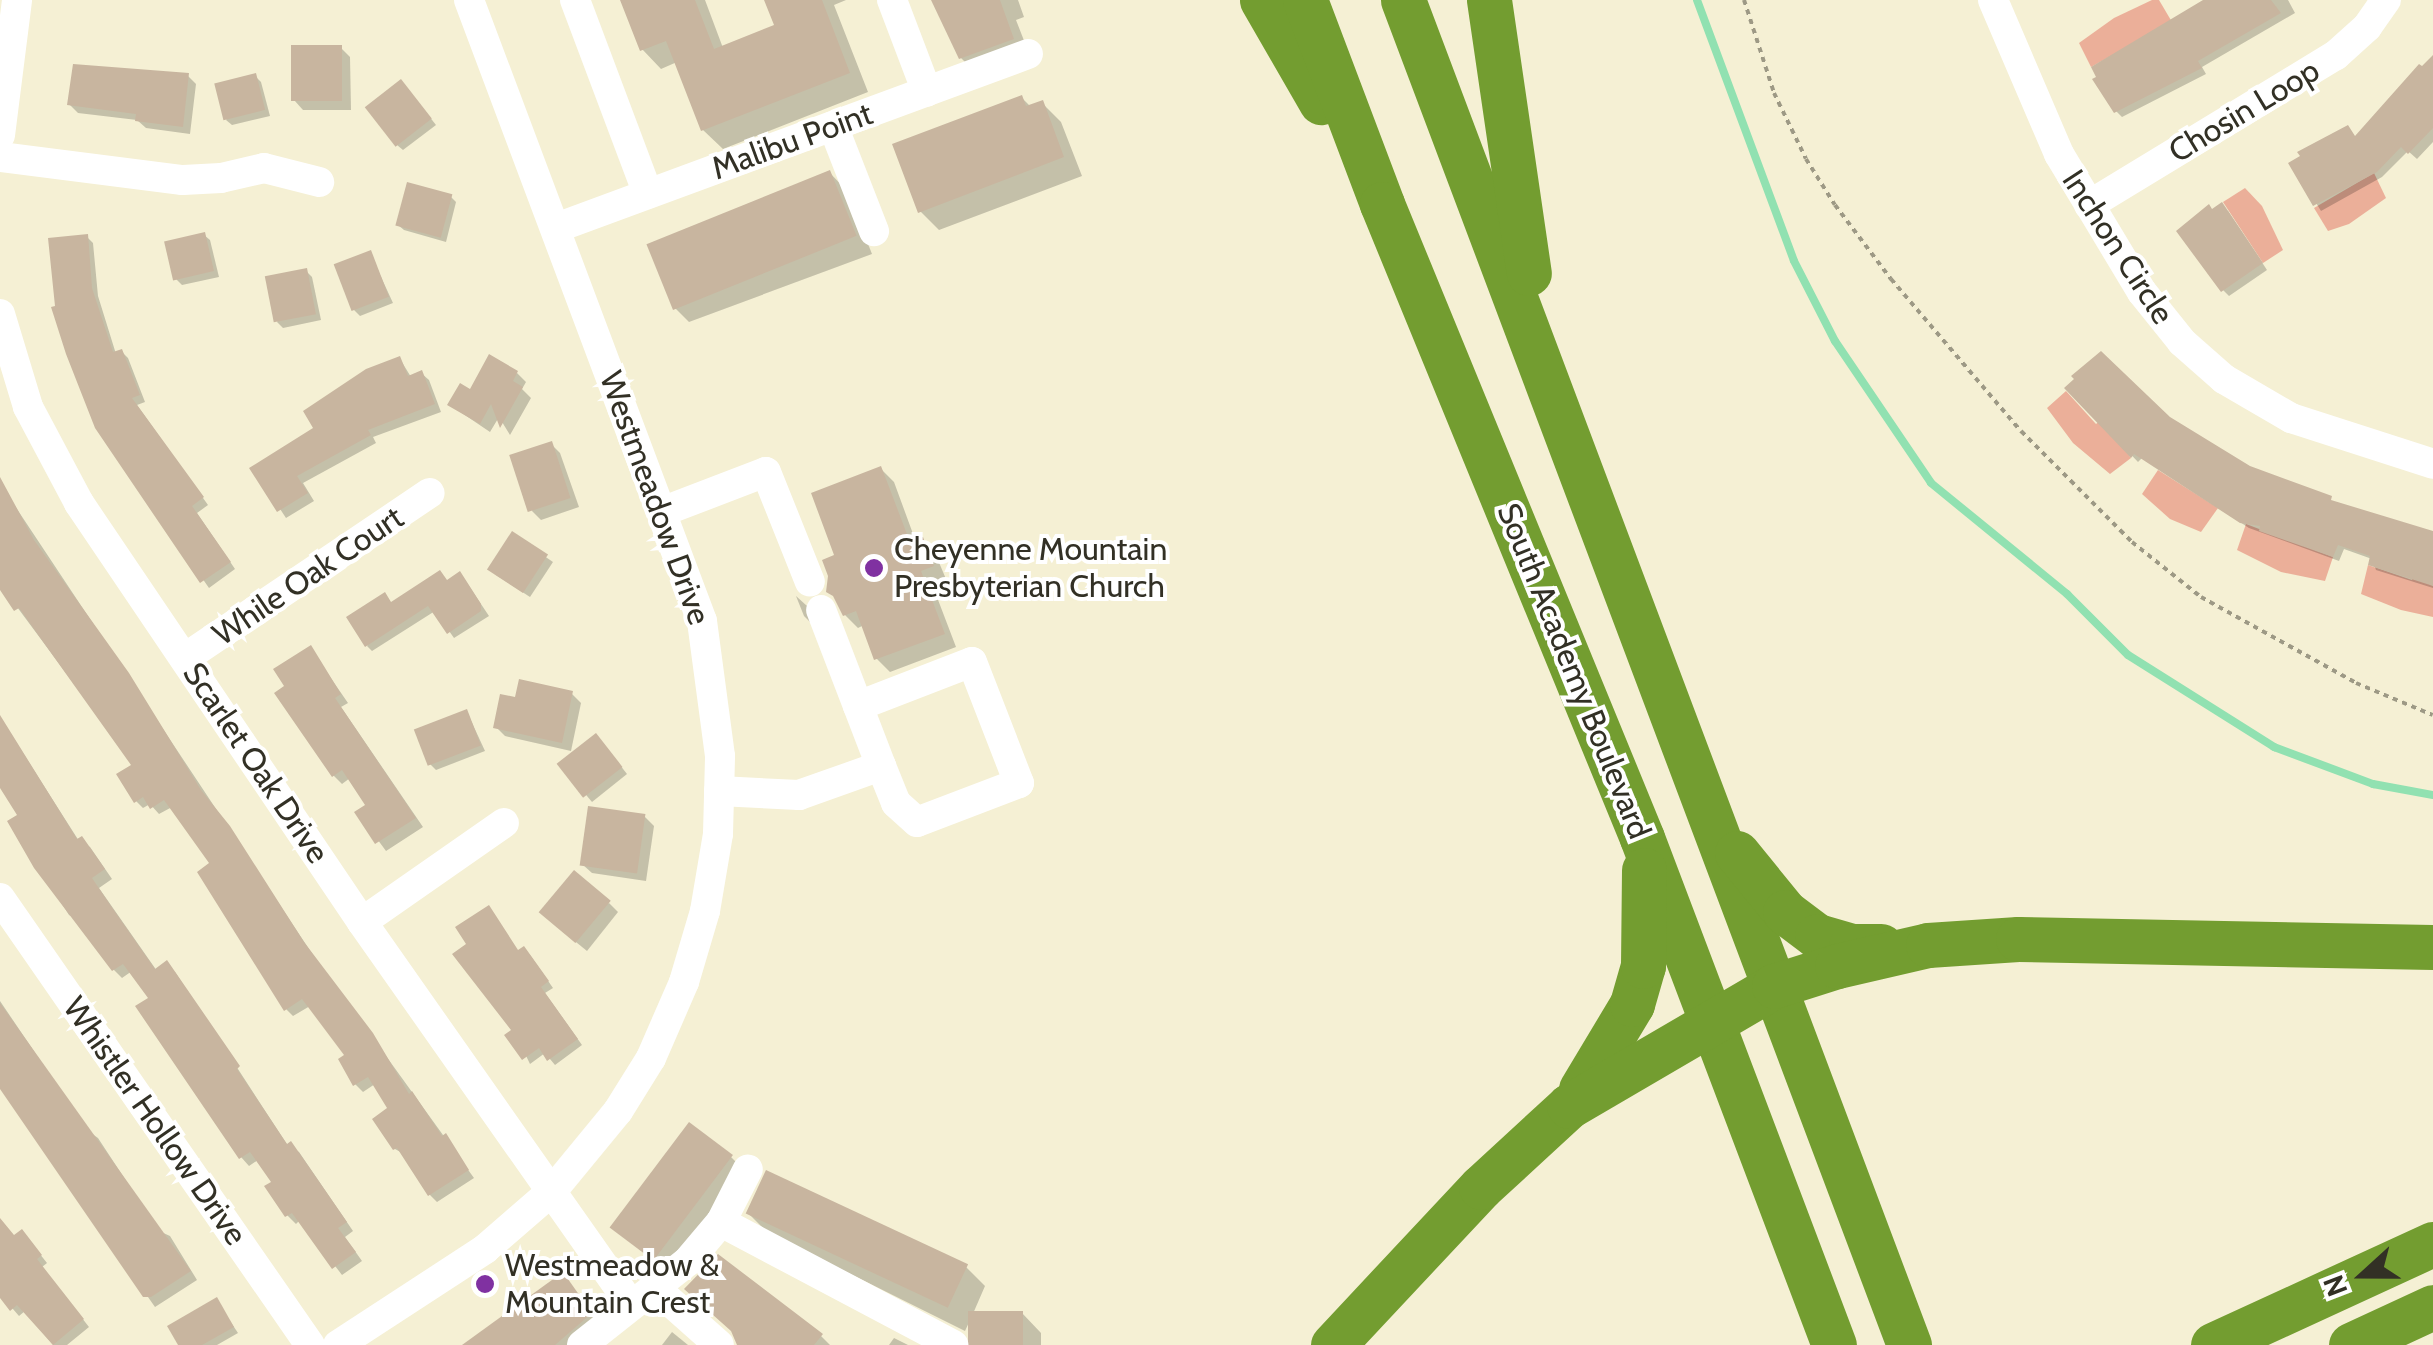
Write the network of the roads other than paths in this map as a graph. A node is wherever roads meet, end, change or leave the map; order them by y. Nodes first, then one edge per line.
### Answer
1 (18, 0) edge
2 (469, 0) edge
3 (575, 0) edge
4 (892, 0) edge
5 (1262, 0) edge
6 (1305, 0) edge
7 (1403, 0) edge
8 (1488, 0) edge
9 (1993, 0) edge
10 (2386, 0) edge
11 (7, 30) edge
12 (1028, 54) dead end
13 (927, 92) junction
14 (833, 126) junction
15 (0, 136) edge
16 (0, 157) edge
17 (320, 182) dead end
18 (648, 194) junction
19 (1382, 204) junction
20 (2088, 205) junction
21 (556, 228) junction
22 (874, 232) dead end
23 (0, 314) edge
24 (1572, 445) junction
25 (2433, 464) edge
26 (430, 493) dead end
27 (664, 511) junction
28 (185, 658) junction
29 (858, 706) junction
30 (881, 766) junction
31 (719, 791) junction
32 (1711, 820) junction
33 (504, 823) dead end
34 (1642, 838) junction
35 (0, 898) edge
36 (362, 922) junction
37 (1928, 945) junction
38 (2433, 947) edge
39 (1774, 986) junction
40 (1713, 1018) junction
41 (1570, 1106) junction
42 (748, 1169) dead end
43 (553, 1190) junction
44 (720, 1222) junction
45 (2433, 1244) edge
46 (644, 1297) junction
47 (2433, 1308) edge
48 (310, 1345) edge
49 (338, 1345) edge
50 (582, 1345) edge
51 (719, 1345) edge
52 (953, 1345) edge
53 (1333, 1345) edge
54 (1834, 1345) edge
55 (1909, 1345) edge
56 (2213, 1345) edge
57 (2351, 1345) edge

1 - 11 street
2 - 21 street, Westmeadow Drive
3 - 18 street
4 - 13 street
5 - 19 highway
6 - 19 highway, South Academy Boulevard
7 - 24 highway
8 - 24 highway
9 - 20 street, Inchon Circle
10 - 20 street, Chosin Loop
11 - 15 street
12 - 13 street, Malibu Point
13 - 14 street, Malibu Point
14 - 18 street, Malibu Point
14 - 22 street
16 - 17 street
18 - 21 street, Malibu Point
19 - 34 highway, South Academy Boulevard
20 - 25 street, Inchon Circle
21 - 27 street, Westmeadow Drive
23 - 28 street, Scarlet Oak Drive
24 - 32 highway
26 - 28 street, While Oak Court
27 - 29 street
27 - 31 street, Westmeadow Drive
28 - 36 street, Scarlet Oak Drive
29 - 30 street
29 - 30 street
30 - 31 street
31 - 43 street, Westmeadow Drive
32 - 37 highway
32 - 39 highway
33 - 36 street
34 - 40 highway, South Academy Boulevard
34 - 41 highway
35 - 48 street, Whistler Hollow Drive
36 - 43 street, Scarlet Oak Drive
37 - 38 highway
37 - 39 highway
39 - 40 highway
39 - 55 highway
40 - 41 highway
40 - 54 highway, South Academy Boulevard
41 - 53 highway
42 - 44 street
43 - 46 street, Scarlet Oak Drive
43 - 49 street, Westmeadow Drive
44 - 46 street
44 - 52 street
45 - 56 highway
46 - 50 street
46 - 51 street, Scarlet Oak Drive
47 - 57 highway

